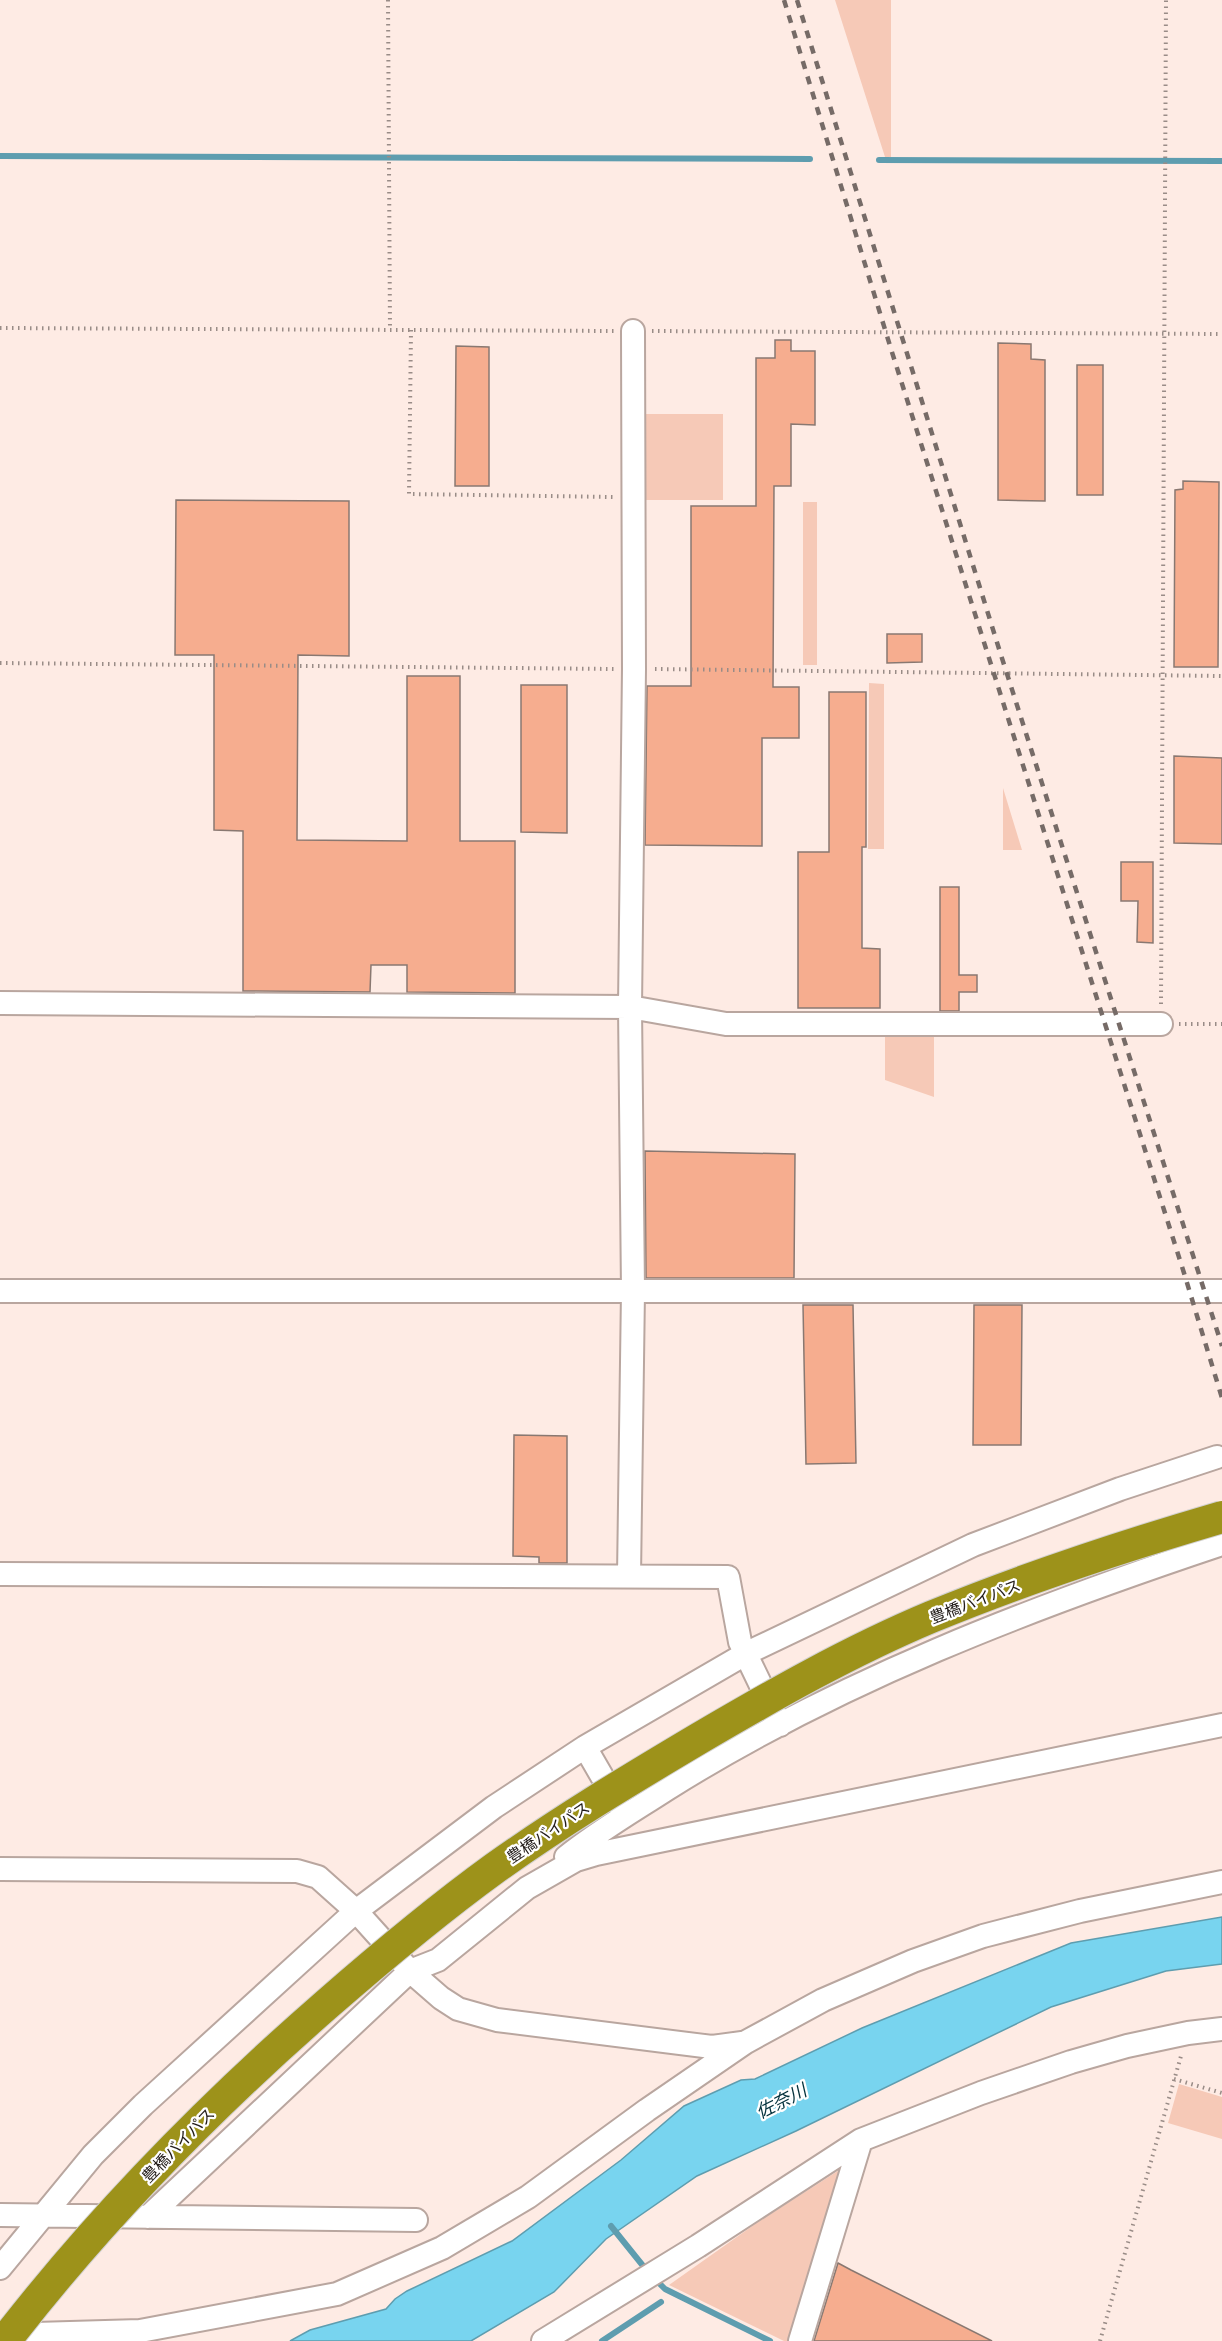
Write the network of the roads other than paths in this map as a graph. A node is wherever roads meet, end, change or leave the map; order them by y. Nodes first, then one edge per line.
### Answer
1 (633, 331) dead end
2 (0, 1003) edge
3 (630, 1007) junction
4 (1161, 1024) road end
5 (0, 1291) edge
6 (633, 1291) junction
7 (1222, 1291) edge
8 (1217, 1458) dead end
9 (1222, 1516) edge
10 (1222, 1528) edge
11 (1222, 1544) edge
12 (0, 1574) edge
13 (629, 1576) junction
14 (747, 1653) junction
15 (780, 1725) junction
16 (1222, 1725) edge
17 (585, 1747) junction
18 (624, 1816) junction
19 (0, 1869) edge
20 (1222, 1882) edge
21 (527, 1888) junction
22 (356, 1911) junction
23 (410, 1971) junction
24 (1222, 2029) edge
25 (746, 2042) junction
26 (861, 2140) junction
27 (0, 2215) edge
28 (42, 2216) junction
29 (148, 2217) junction
30 (416, 2220) dead end
31 (0, 2268) edge
32 (0, 2335) edge
33 (5, 2341) edge
34 (22, 2341) edge
35 (543, 2341) edge
36 (800, 2341) edge

1 - 3 street
2 - 3 street
3 - 4 street
3 - 6 street
5 - 6 street
6 - 7 street
6 - 13 street
8 - 14 street
9 - 33 highway, 豊橋バイパス, bridge
10 - 34 highway, 豊橋バイパス
11 - 15 street
12 - 13 street
13 - 14 street
14 - 15 street
14 - 17 street
15 - 18 street
16 - 21 street
17 - 18 street
17 - 22 street
18 - 21 street
19 - 22 street
20 - 25 street
21 - 23 street
22 - 23 street
22 - 28 street
23 - 25 street
23 - 29 street
24 - 26 street
25 - 32 street
26 - 35 street
26 - 36 street
27 - 28 street
28 - 29 street
28 - 31 street
29 - 30 street

